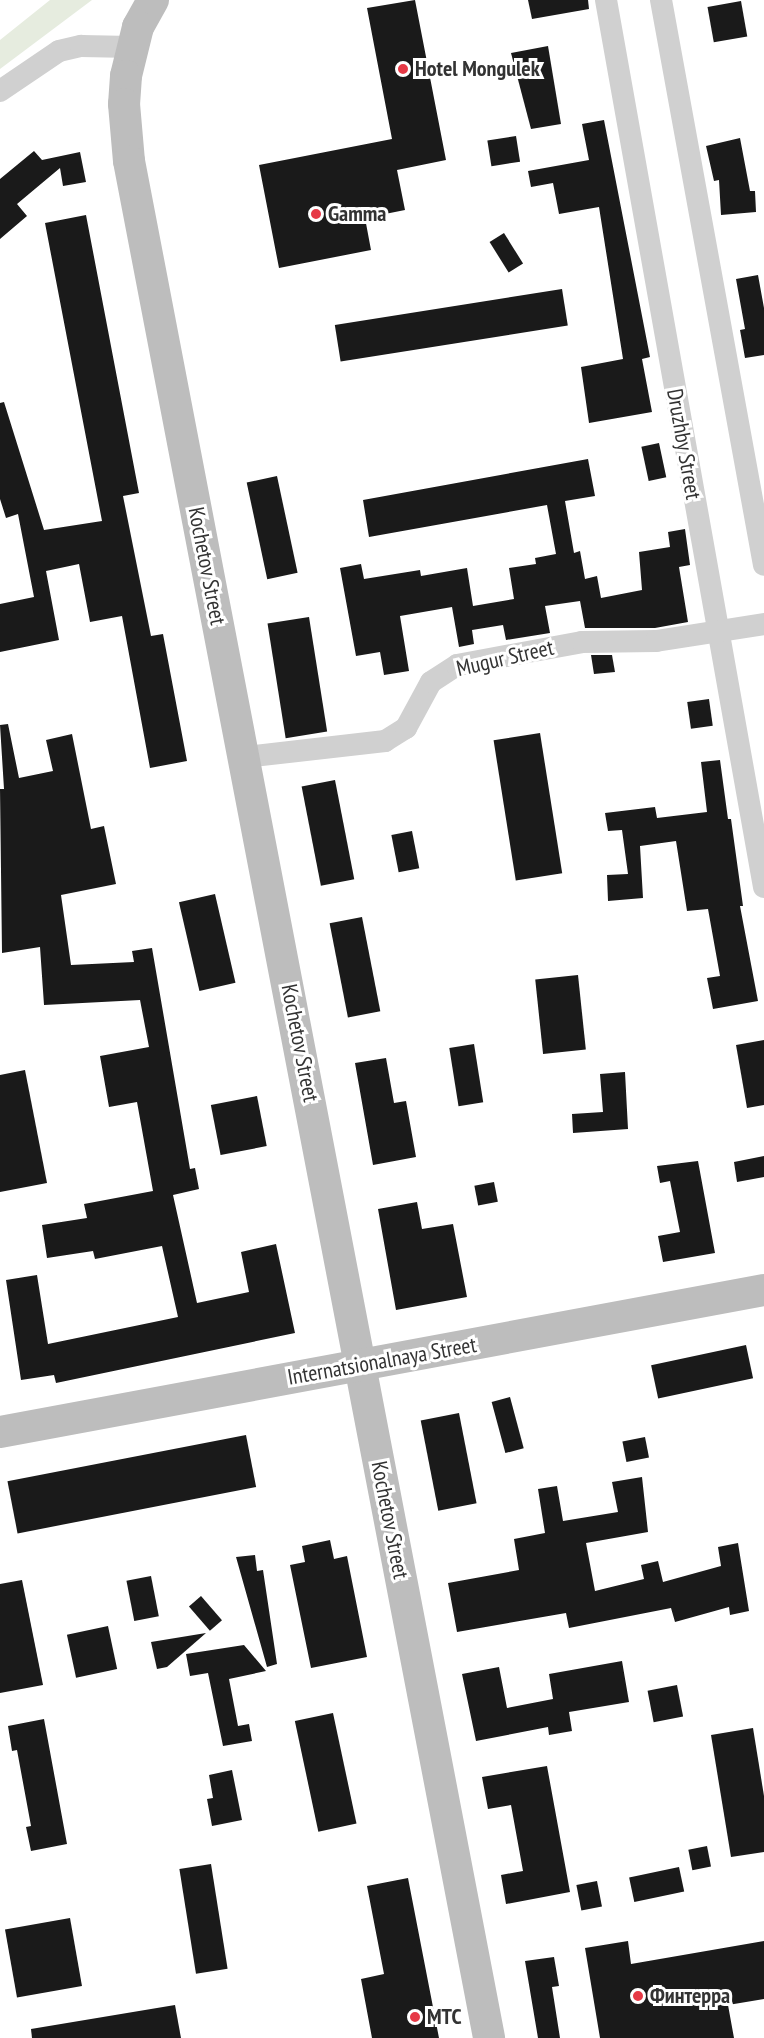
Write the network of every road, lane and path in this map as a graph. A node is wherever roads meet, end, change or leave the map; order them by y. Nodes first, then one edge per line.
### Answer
1 (153, 0) edge
2 (606, 0) edge
3 (661, 0) edge
4 (132, 47) junction
5 (0, 91) edge
6 (764, 565) edge
7 (764, 624) edge
8 (718, 632) junction
9 (245, 757) junction
10 (764, 887) edge
11 (764, 1290) edge
12 (360, 1365) junction
13 (0, 1432) edge
14 (489, 2038) edge

1 - 4 main road, Kochetov Street
2 - 8 street, Druzhby Street
3 - 6 street
4 - 5 street
4 - 9 main road, Kochetov Street
7 - 8 street, Mugur Street
8 - 9 street, Mugur Street
8 - 10 street, Druzhby Street
9 - 12 main road, Kochetov Street
11 - 12 main road, Internatsionalnaya Street
12 - 13 main road, Internatsionalnaya Street
12 - 14 main road, Kochetov Street

